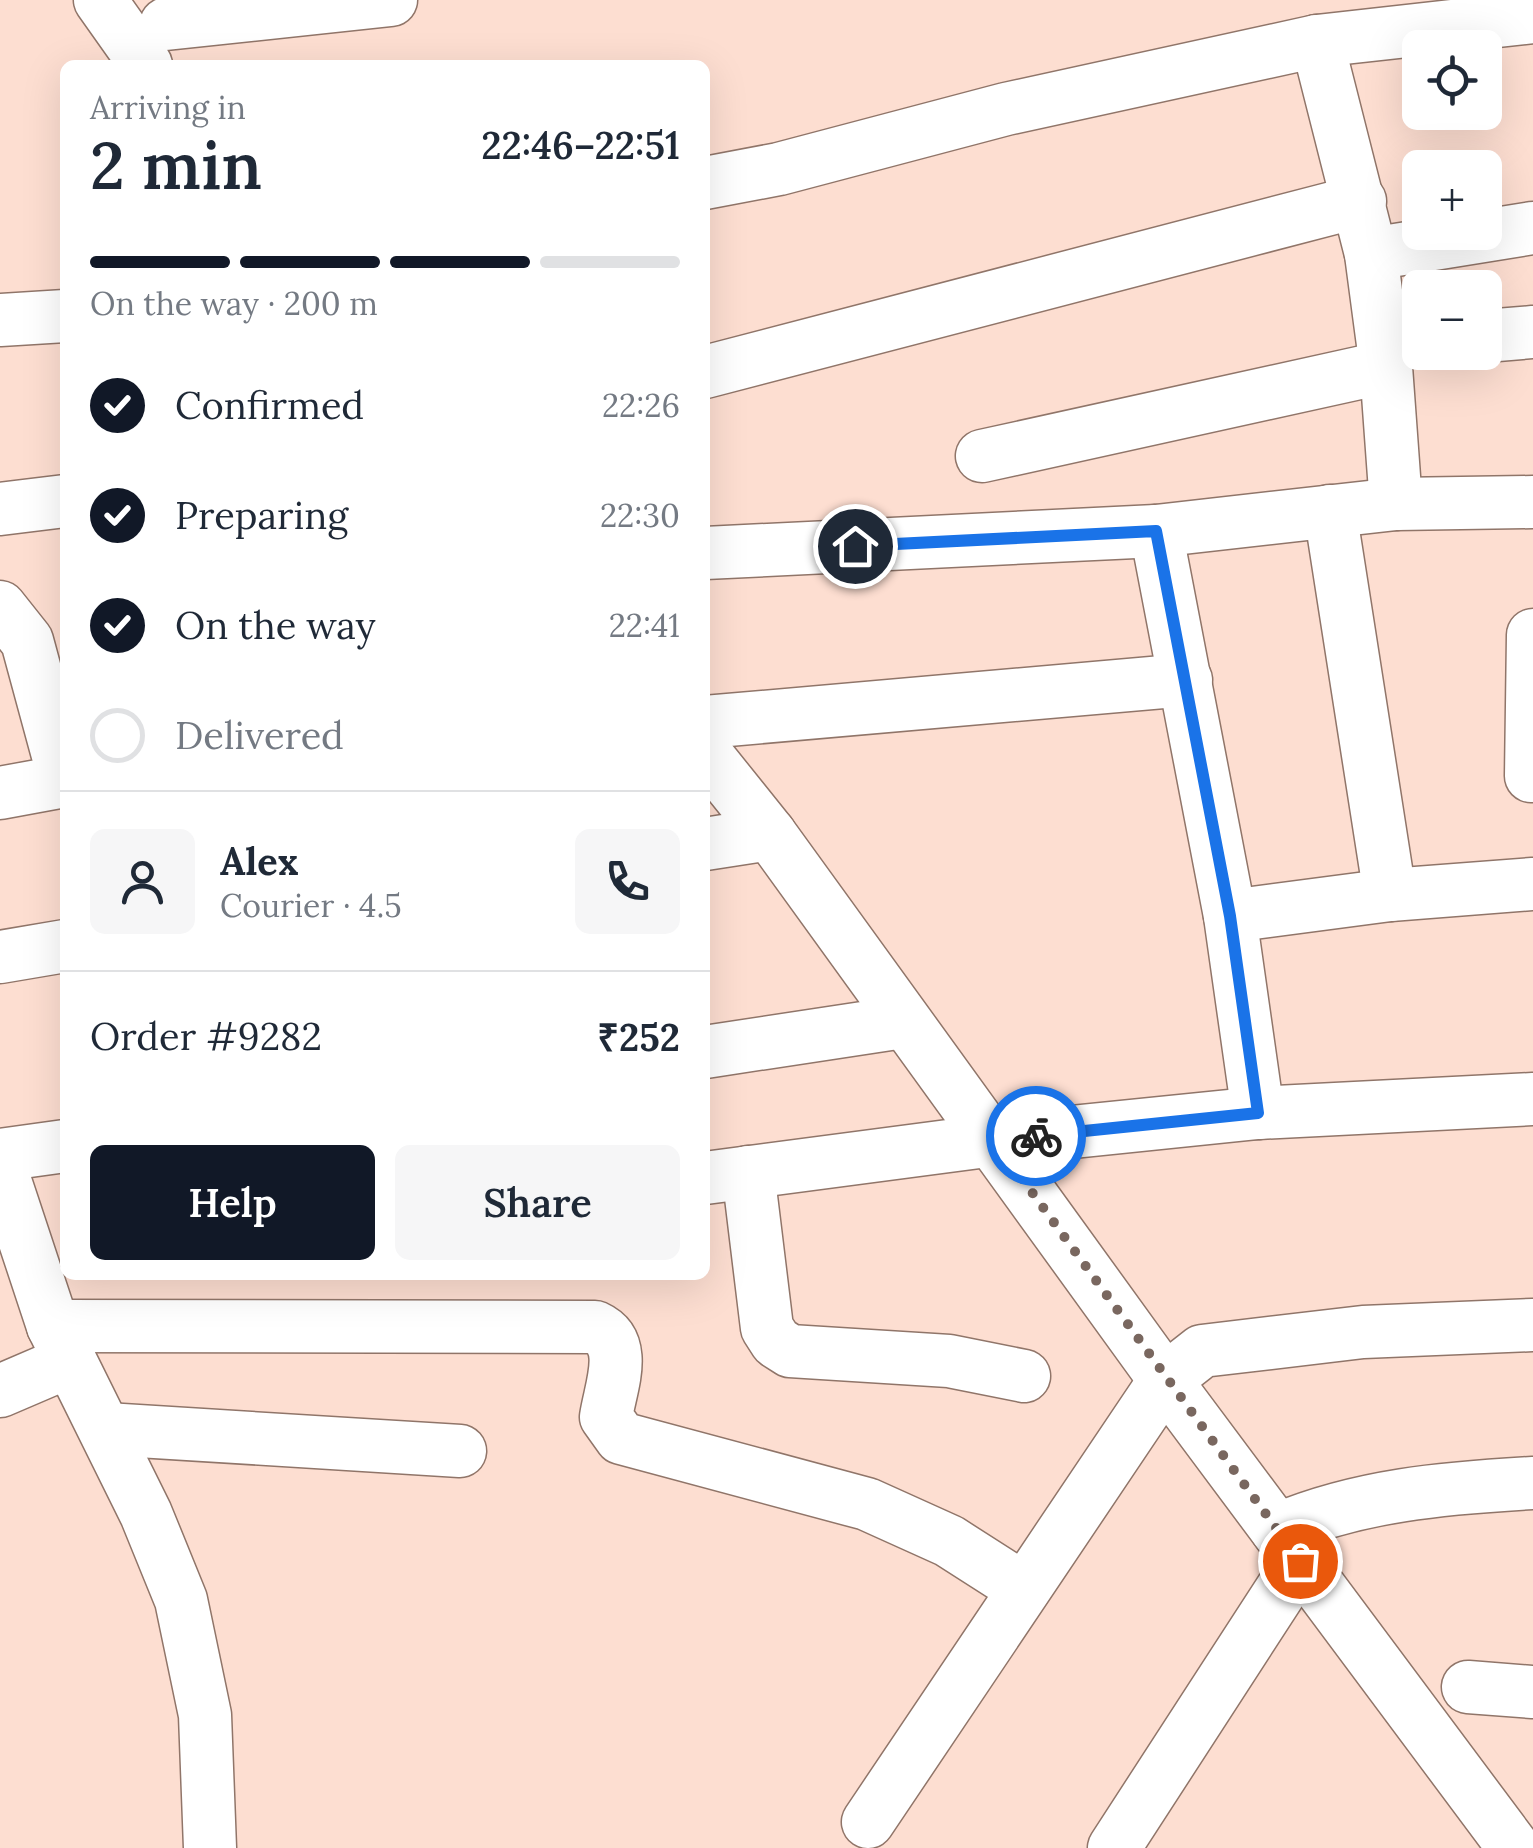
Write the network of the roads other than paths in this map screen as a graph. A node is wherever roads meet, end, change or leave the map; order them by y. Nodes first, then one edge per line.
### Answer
1 (100, 0) edge
2 (390, 0) edge
3 (1533, 17) edge
4 (1335, 26) edge
5 (164, 39) edge
6 (710, 182) edge
7 (1360, 200) junction
8 (1533, 228) edge
9 (1371, 254) junction
10 (60, 316) edge
11 (0, 320) edge
12 (1533, 332) edge
13 (1502, 335) edge
14 (1396, 351) edge
15 (710, 371) edge
16 (982, 456) dead end
17 (60, 502) edge
18 (1533, 502) edge
19 (1396, 504) junction
20 (0, 509) edge
21 (1330, 511) junction
22 (1156, 531) junction
23 (710, 553) edge
24 (0, 607) edge
25 (1533, 634) edge
26 (1186, 680) junction
27 (710, 722) edge
28 (710, 759) edge
29 (60, 762) edge
30 (1532, 776) edge
31 (60, 781) edge
32 (0, 793) edge
33 (770, 834) junction
34 (710, 843) edge
35 (1533, 884) edge
36 (1390, 895) junction
37 (1230, 916) junction
38 (60, 947) edge
39 (0, 957) edge
40 (903, 1022) junction
41 (710, 1051) edge
42 (1533, 1099) edge
43 (1258, 1113) junction
44 (994, 1140) junction
45 (60, 1147) edge
46 (0, 1156) edge
47 (0, 1166) edge
48 (727, 1175) edge
49 (50, 1266) edge
50 (1533, 1325) edge
51 (62, 1344) junction
52 (1183, 1365) junction
53 (1024, 1376) dead end
54 (0, 1391) edge
55 (106, 1430) junction
56 (460, 1451) dead end
57 (1533, 1483) edge
58 (1299, 1531) junction
59 (1024, 1589) junction
60 (1468, 1688) dead end
61 (1533, 1692) edge
62 (868, 1822) dead end
63 (210, 1848) edge
64 (1114, 1848) edge
65 (1514, 1848) edge

1 - 5 street
2 - 5 street
3 - 4 street
4 - 6 street
4 - 7 street
7 - 9 street
7 - 15 street
8 - 9 street
9 - 14 street
10 - 11 street
12 - 13 street
14 - 16 street
14 - 19 street
17 - 20 street
18 - 19 street
19 - 21 street
21 - 22 street
21 - 36 street
22 - 23 street
22 - 26 street
24 - 29 street
25 - 30 street
26 - 27 street
26 - 37 street
28 - 33 street
31 - 32 street
33 - 34 street
33 - 40 street
35 - 36 street
36 - 37 street
37 - 43 street
38 - 39 street
40 - 41 street
40 - 44 street
42 - 43 street
43 - 44 street
44 - 48 street
44 - 52 street
45 - 46 street
47 - 49 street
48 - 53 street
49 - 51 street
50 - 52 street
51 - 54 street
51 - 55 street
51 - 59 street
52 - 58 street
52 - 59 street
55 - 56 street
55 - 63 street
57 - 58 street
58 - 64 street
58 - 65 street
59 - 62 street
60 - 61 street

